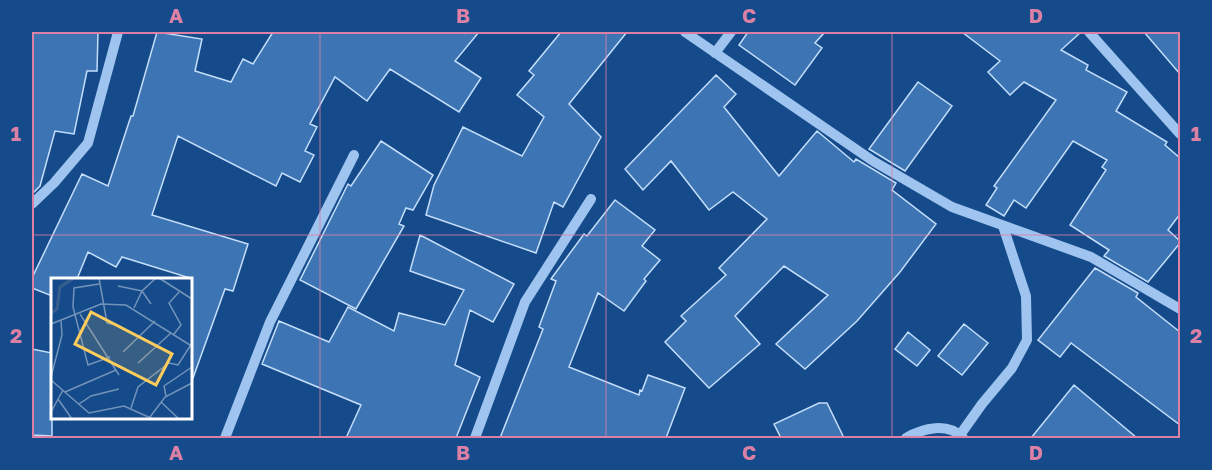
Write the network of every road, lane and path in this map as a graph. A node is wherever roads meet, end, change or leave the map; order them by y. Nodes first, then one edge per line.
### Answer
1 (118, 32) edge
2 (685, 32) edge
3 (731, 32) edge
4 (1089, 32) edge
5 (715, 53) junction
6 (1180, 134) edge
7 (354, 156) dead end
8 (591, 199) dead end
9 (32, 204) edge
10 (1002, 226) junction
11 (1180, 309) edge
12 (962, 437) edge
13 (225, 438) edge
14 (475, 438) edge
15 (906, 438) edge

1 - 9 street
2 - 5 street
3 - 5 street
4 - 6 street
5 - 10 street
7 - 13 street
8 - 14 street
10 - 11 street
10 - 12 street
12 - 15 street

